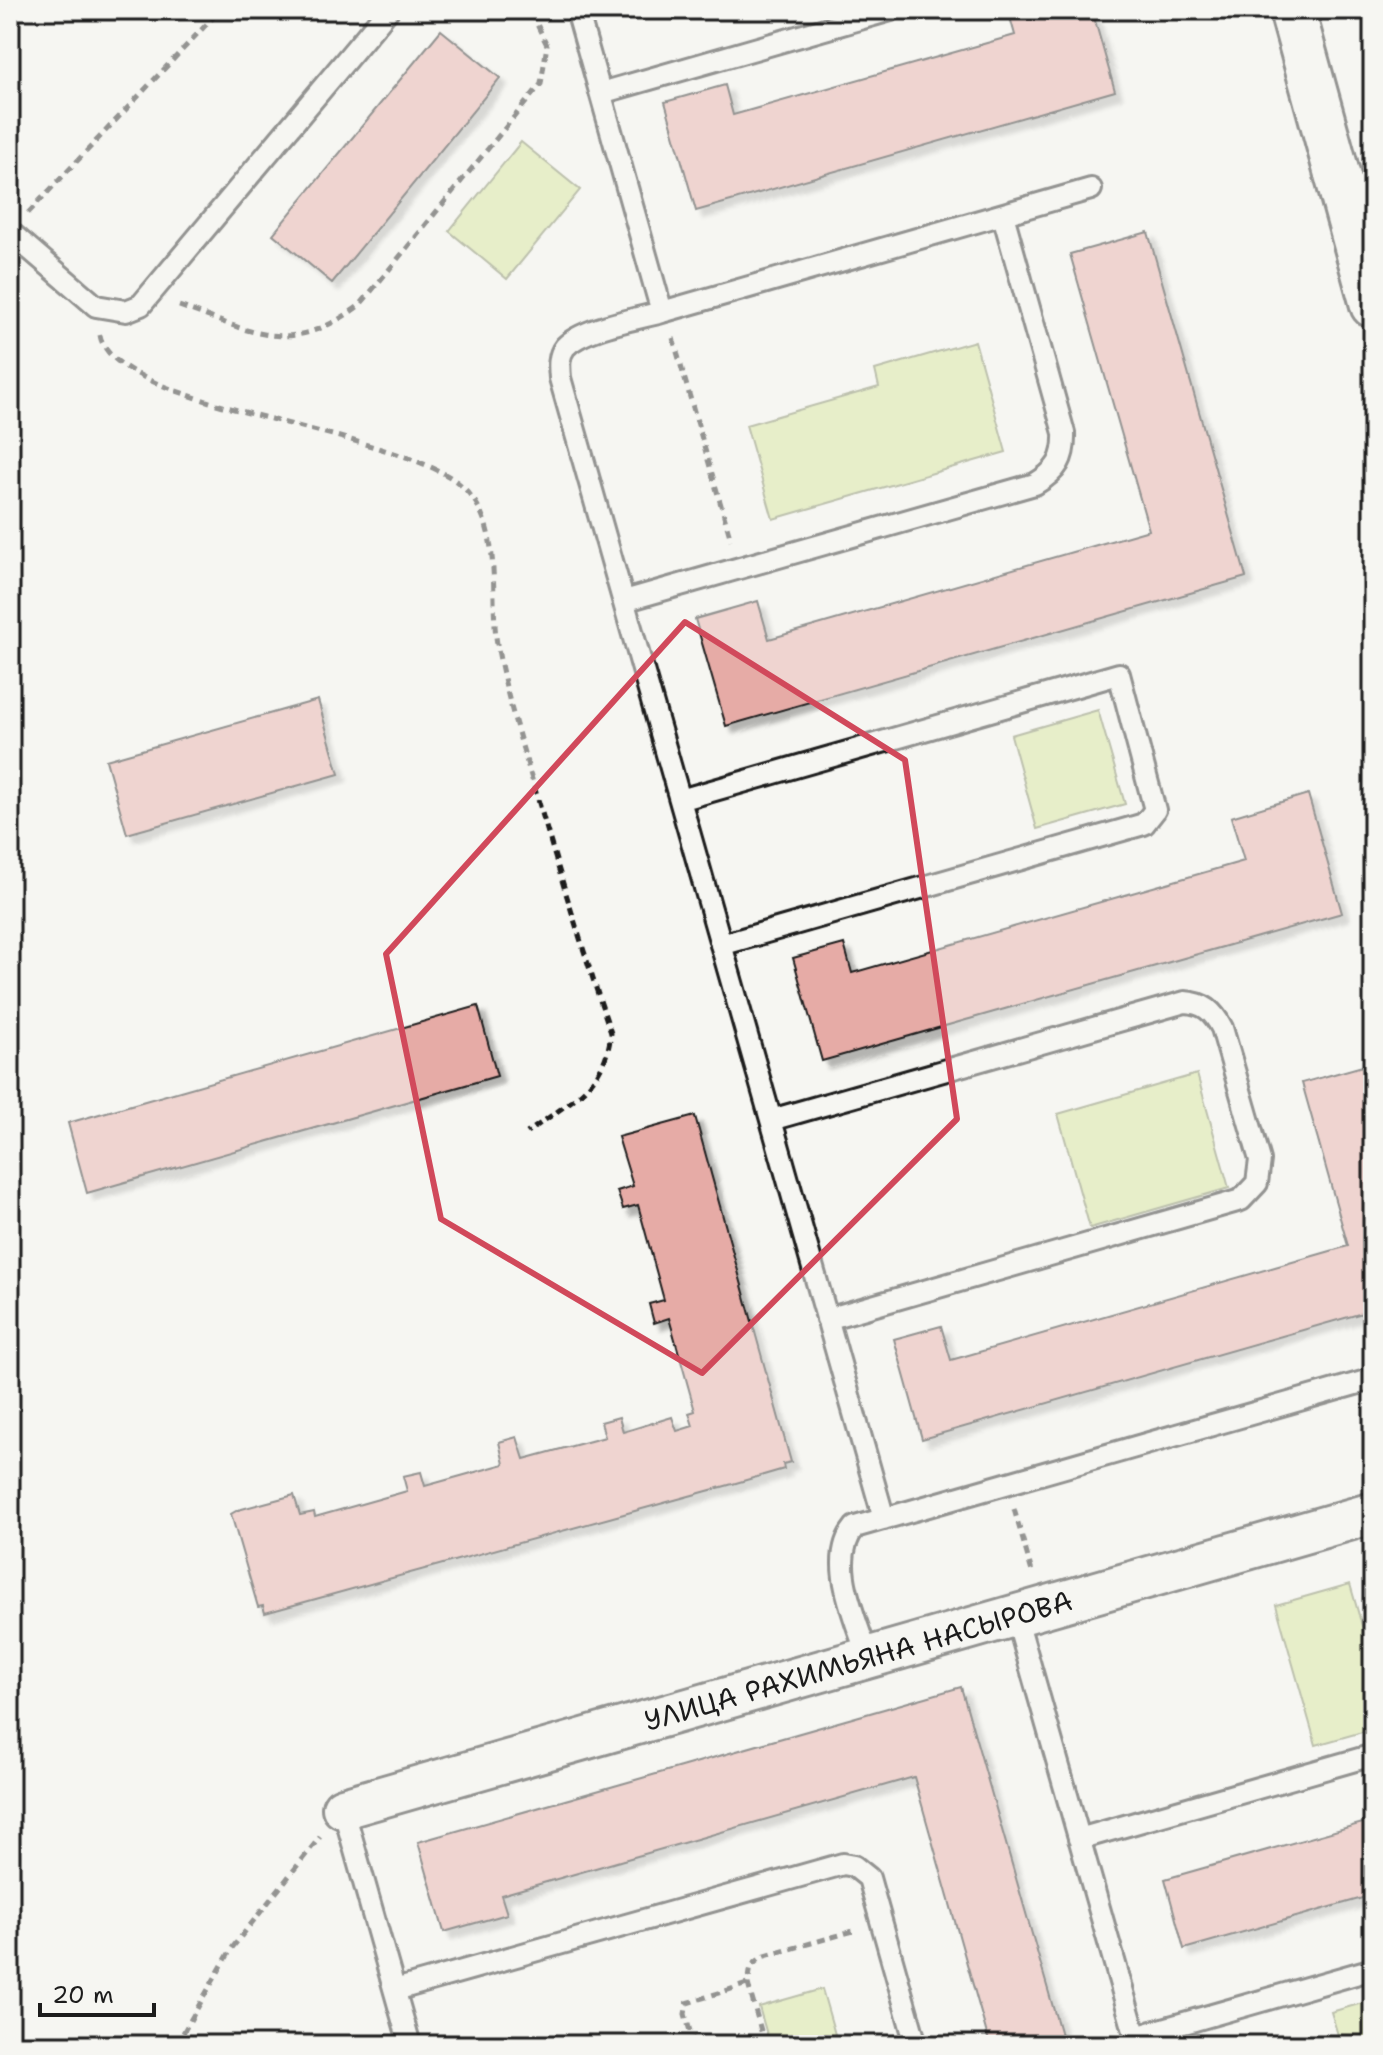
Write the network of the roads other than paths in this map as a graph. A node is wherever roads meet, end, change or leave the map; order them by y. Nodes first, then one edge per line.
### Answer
1 (388, 10) edge
2 (577, 10) edge
3 (891, 10) edge
4 (1292, 10) edge
5 (601, 93) junction
6 (1091, 189) dead end
7 (1003, 215) junction
8 (15, 226) edge
9 (1373, 305) edge
10 (664, 311) junction
11 (624, 601) junction
12 (680, 800) junction
13 (721, 945) junction
14 (771, 1120) junction
15 (827, 1319) junction
16 (1373, 1379) edge
17 (1372, 1517) edge
18 (884, 1519) junction
19 (1029, 1612) junction
20 (868, 1658) junction
21 (1373, 1755) edge
22 (343, 1808) joint
23 (1079, 1839) junction
24 (1373, 1969) edge
25 (395, 1990) junction
26 (1136, 2041) edge
27 (410, 2045) edge
28 (916, 2045) edge

1 - 8 lane
2 - 5 lane
3 - 5 lane
4 - 9 main road
5 - 10 lane
6 - 7 lane
7 - 10 lane
7 - 11 lane
10 - 11 lane
11 - 12 lane
12 - 13 lane
12 - 13 lane
13 - 14 lane
14 - 15 lane
14 - 15 lane
15 - 18 lane
16 - 18 lane
17 - 19 street, УЛИЦА РАХИМЬЯНА НАСЫРОВА
18 - 20 lane
19 - 20 street, УЛИЦА РАХИМЬЯНА НАСЫРОВА
19 - 23 lane
20 - 22 street, УЛИЦА РАХИМЬЯНА НАСЫРОВА
21 - 23 lane
22 - 25 lane
23 - 26 lane
24 - 26 lane
25 - 27 lane
25 - 28 lane

